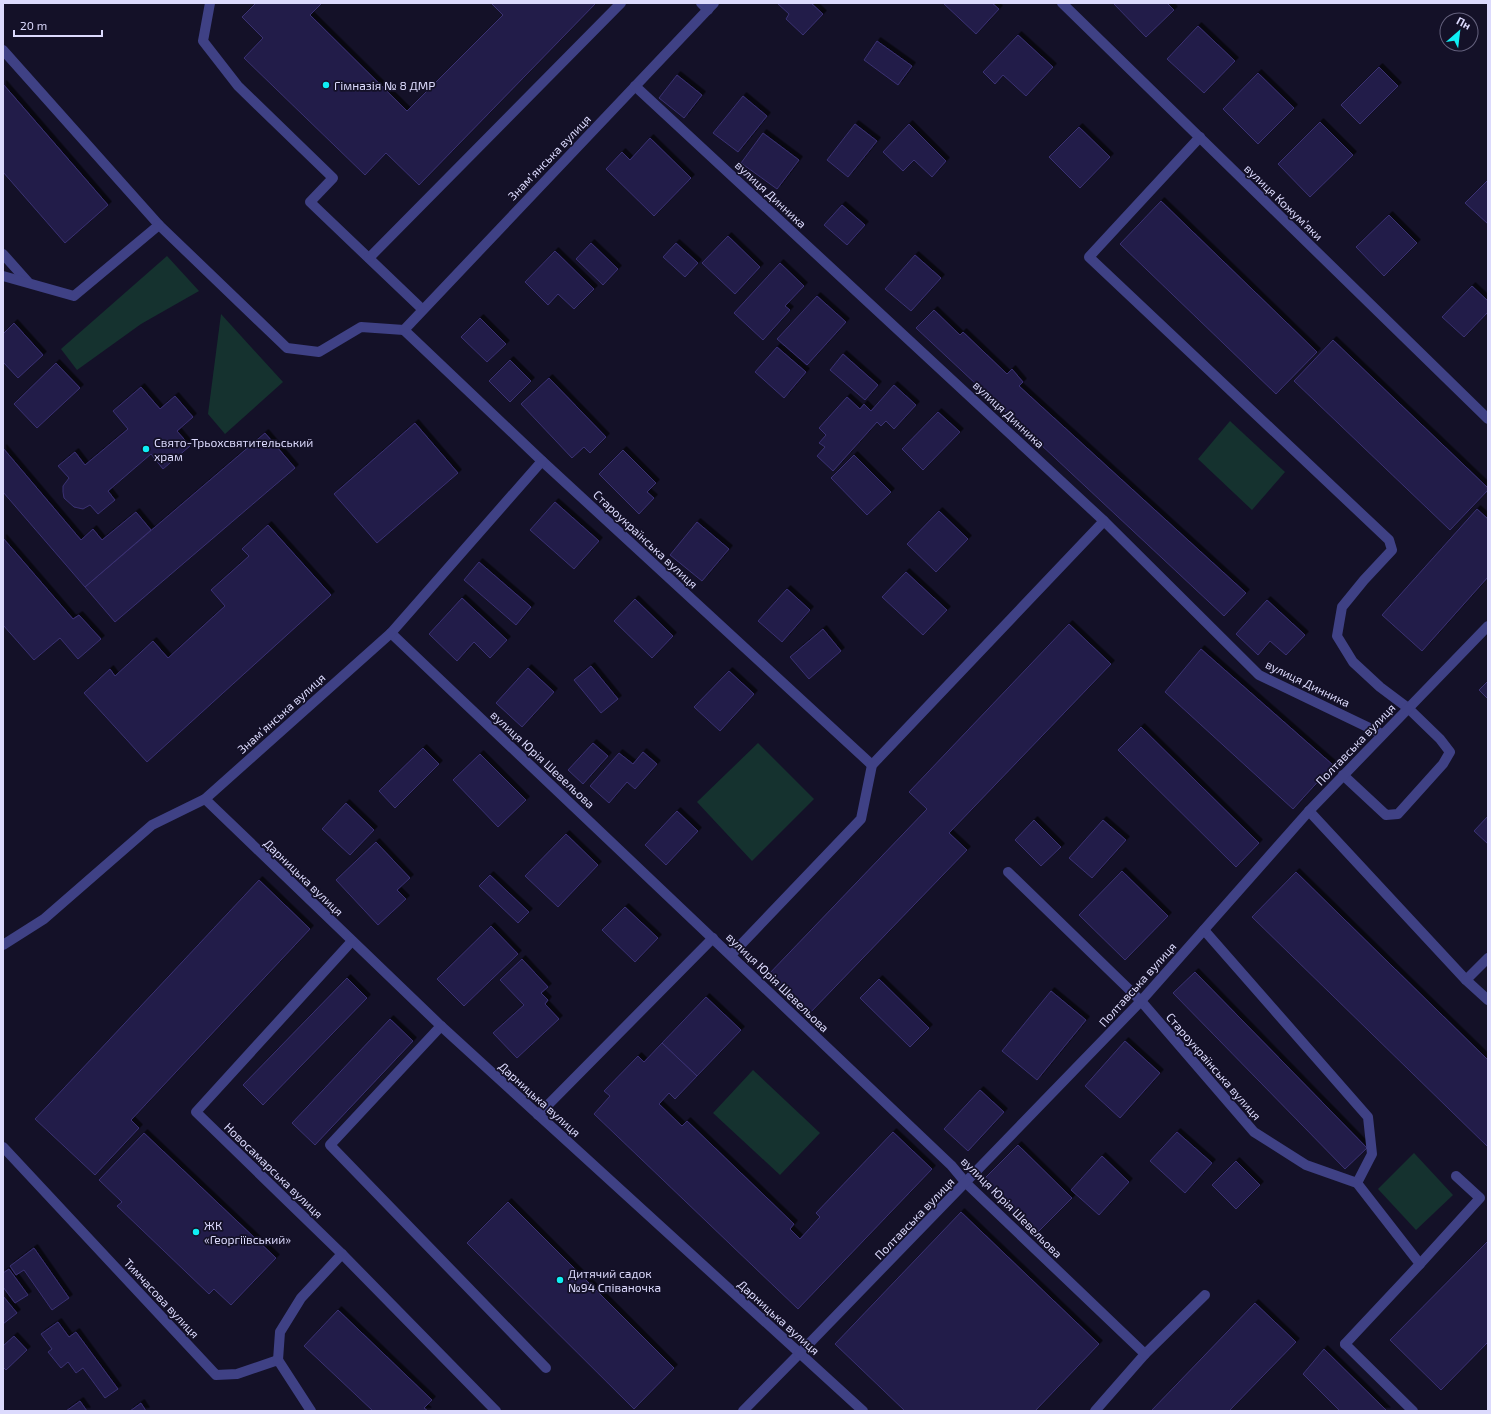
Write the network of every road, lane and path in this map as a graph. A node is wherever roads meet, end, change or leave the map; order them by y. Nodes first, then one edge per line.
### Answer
1 (210, 3) edge
2 (621, 3) edge
3 (1062, 3) edge
4 (708, 5) edge
5 (3, 50) edge
6 (635, 86) junction
7 (1200, 137) junction
8 (160, 225) junction
9 (3, 254) edge
10 (369, 258) junction
11 (3, 276) edge
12 (28, 282) junction
13 (422, 310) junction
14 (404, 330) junction
15 (1488, 419) edge
16 (542, 462) junction
17 (1104, 521) junction
18 (1488, 626) edge
19 (391, 633) junction
20 (1408, 708) junction
21 (1382, 734) junction
22 (872, 765) junction
23 (1343, 775) junction
24 (205, 798) junction
25 (1309, 811) junction
26 (1008, 872) dead end
27 (1204, 930) junction
28 (713, 938) junction
29 (352, 941) junction
30 (3, 945) edge
31 (731, 955) junction
32 (1488, 958) edge
33 (1466, 980) junction
34 (1488, 1000) edge
35 (1141, 1001) junction
36 (441, 1026) junction
37 (538, 1115) junction
38 (3, 1147) edge
39 (1456, 1176) dead end
40 (966, 1183) junction
41 (1357, 1183) junction
42 (342, 1254) junction
43 (1420, 1264) junction
44 (1205, 1295) dead end
45 (799, 1354) junction
46 (1145, 1354) junction
47 (278, 1360) junction
48 (546, 1368) dead end
49 (311, 1411) edge
50 (496, 1411) edge
51 (743, 1411) edge
52 (863, 1411) edge
53 (1095, 1411) edge
54 (1413, 1411) edge

1 - 10 street
2 - 10 street
3 - 7 street, вулиця Кожум’яки
4 - 6 street, Знамʼянська вулиця
5 - 8 street
6 - 13 street, Знамʼянська вулиця
6 - 17 street, вулиця Динника
7 - 15 street, вулиця Кожум’яки
7 - 20 street
8 - 12 street
8 - 14 street
9 - 12 street
10 - 13 street
11 - 12 street
13 - 14 street, Знамʼянська вулиця
14 - 16 street, Староукраїнська вулиця
16 - 19 street, Знамʼянська вулиця
16 - 22 street, Староукраїнська вулиця
17 - 21 street, вулиця Динника
17 - 22 street
18 - 20 street, Полтавська вулиця
19 - 24 street, Знамʼянська вулиця
19 - 28 street, вулиця Юрія Шевельова
20 - 21 street, Полтавська вулиця
20 - 23 street
21 - 23 street, Полтавська вулиця
22 - 31 street
23 - 25 street, Полтавська вулиця
24 - 29 street, Дарницька вулиця
24 - 30 street, Знамʼянська вулиця
25 - 27 street, Полтавська вулиця
25 - 33 street
26 - 35 street, Староукраїнська вулиця
27 - 35 street, Полтавська вулиця
27 - 41 street
28 - 31 street, вулиця Юрія Шевельова
28 - 37 street
29 - 36 street, Дарницька вулиця
29 - 42 street, Новосамарська вулиця
31 - 40 street, вулиця Юрія Шевельова
32 - 33 street
33 - 34 street
35 - 40 street, Полтавська вулиця
35 - 41 street, Староукраїнська вулиця
36 - 37 street, Дарницька вулиця
36 - 48 street
37 - 45 street, Дарницька вулиця
38 - 47 street, Тимчасова вулиця
39 - 43 street
40 - 45 street, Полтавська вулиця
40 - 46 street, вулиця Юрія Шевельова
41 - 43 street
42 - 47 street
42 - 50 street, Новосамарська вулиця
43 - 54 street
44 - 46 street
45 - 51 street, Полтавська вулиця
45 - 52 street, Дарницька вулиця
46 - 53 street
47 - 49 street

